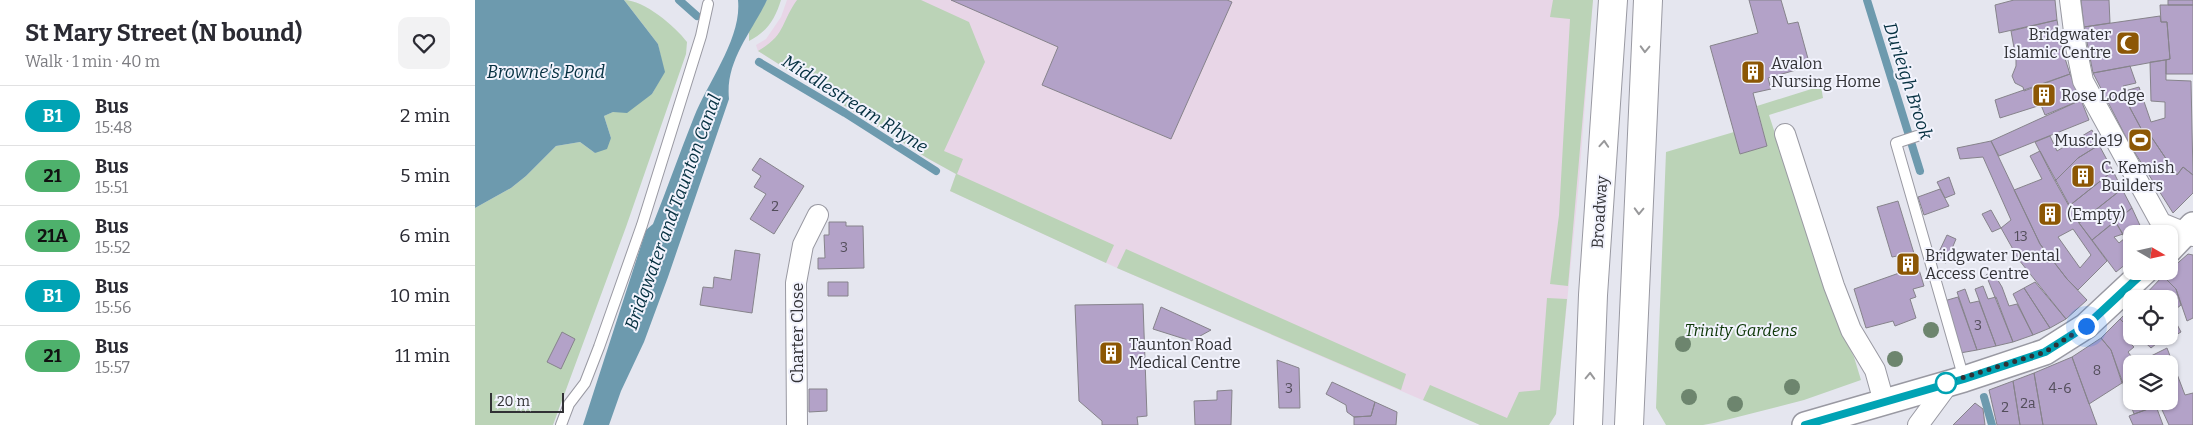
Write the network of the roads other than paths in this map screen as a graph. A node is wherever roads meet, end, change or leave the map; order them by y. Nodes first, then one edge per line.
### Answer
1 (1613, 0) edge
2 (1648, 0) edge
3 (2070, 0) edge
4 (708, 4) dead end
5 (1785, 134) dead end
6 (1917, 136) dead end
7 (818, 216) dead end
8 (2185, 236) edge
9 (2136, 280) edge
10 (1956, 381) junction
11 (1884, 402) junction
12 (561, 425) edge
13 (797, 425) edge
14 (1589, 425) edge
15 (1629, 425) edge
16 (1805, 425) edge
17 (1918, 425) edge

14 -> 1 main road, Broadway
2 -> 15 main road
3 - 8 street
4 - 12 lane
5 - 11 street
6 - 10 lane
7 - 13 street, Charter Close
9 - 10 street
10 - 11 street
10 - 17 street
11 - 16 street

